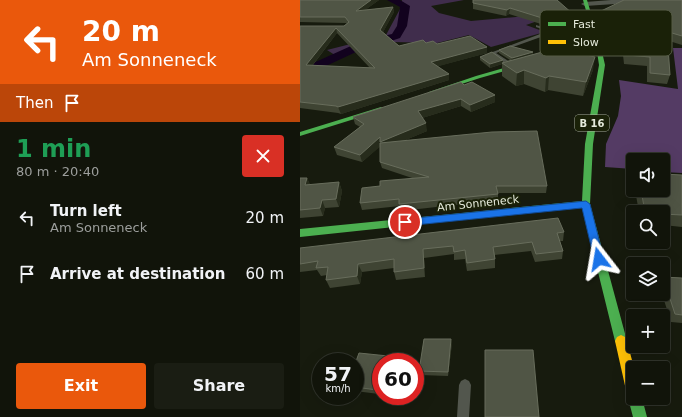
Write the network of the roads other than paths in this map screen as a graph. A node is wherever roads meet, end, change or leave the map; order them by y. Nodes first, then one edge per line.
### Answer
1 (623, 0) edge
2 (585, 2) edge
3 (537, 26) edge
4 (540, 27) edge
5 (540, 36) edge
6 (551, 56) edge
7 (600, 56) edge
8 (514, 67) junction
9 (420, 96) edge
10 (390, 106) edge
11 (300, 134) edge
12 (586, 204) junction
13 (300, 233) edge
14 (626, 362) edge
15 (465, 385) dead end
16 (637, 405) edge
17 (463, 417) edge
18 (640, 417) edge

1 - 2 street
3 - 4 lane
5 - 8 lane
6 - 8 main road
7 - 12 main road, B 16
8 - 9 main road
10 - 11 main road
12 - 13 main road, Am Sonneneck
12 - 14 main road, B 16
15 - 17 lane
16 - 18 main road

